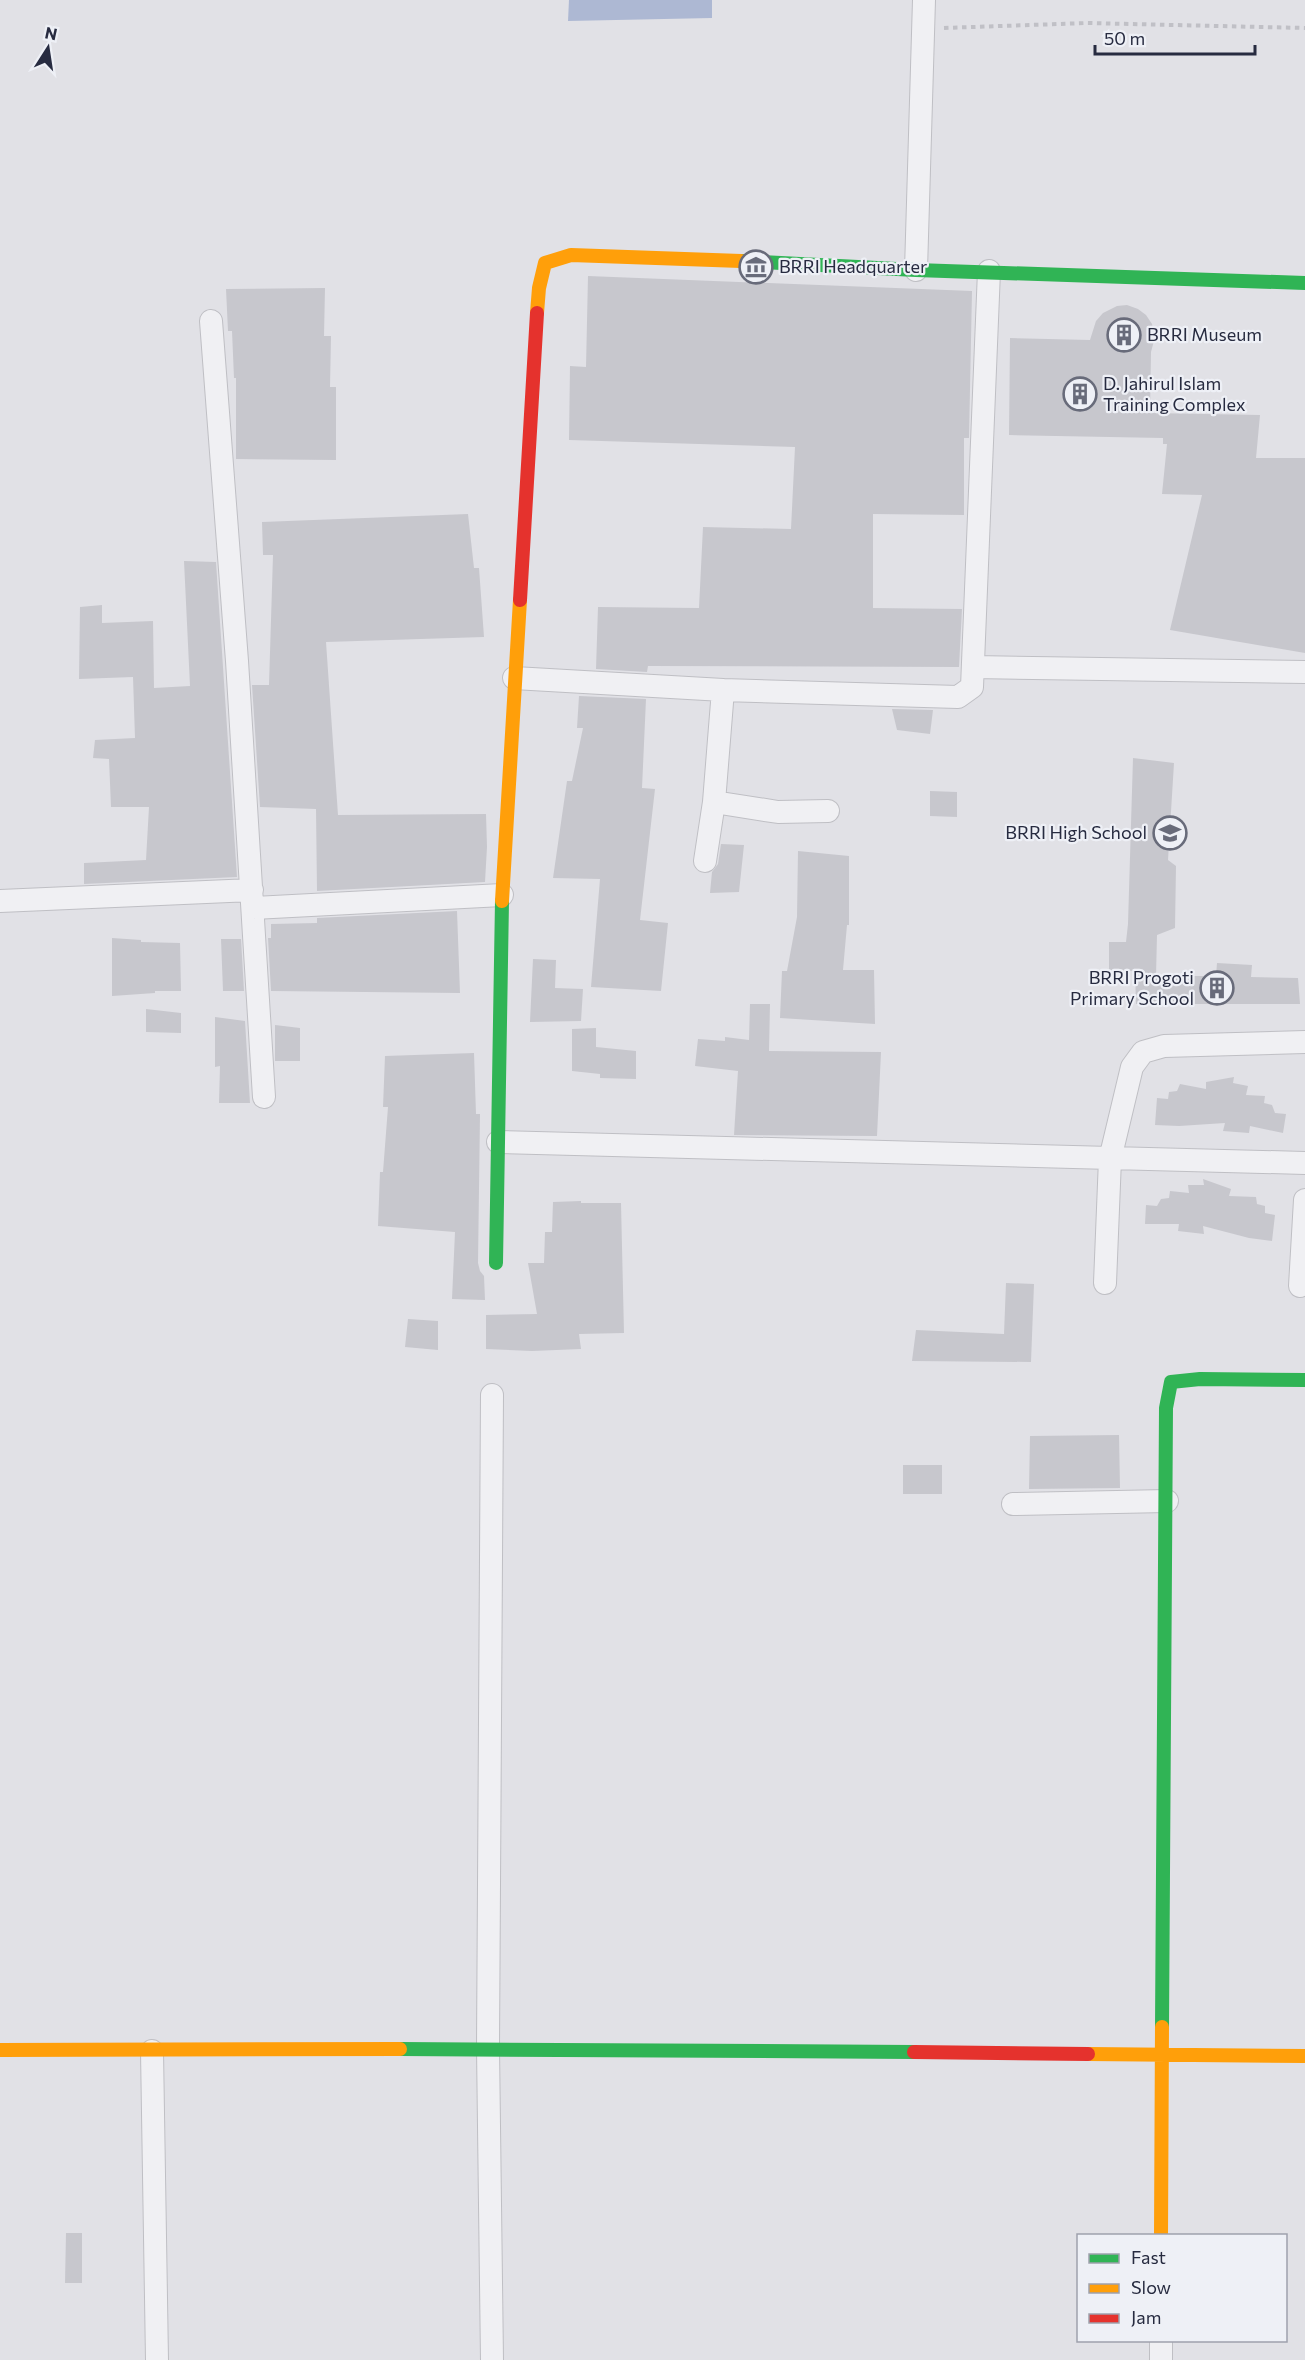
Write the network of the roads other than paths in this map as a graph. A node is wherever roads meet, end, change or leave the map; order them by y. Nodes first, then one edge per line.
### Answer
1 (924, 0) edge
2 (916, 270) junction
3 (989, 271) junction
4 (1305, 283) edge
5 (211, 321) dead end
6 (973, 667) junction
7 (1305, 672) edge
8 (514, 678) junction
9 (723, 690) junction
10 (714, 802) junction
11 (828, 811) dead end
12 (705, 861) dead end
13 (502, 895) junction
14 (253, 899) junction
15 (0, 901) edge
16 (1305, 1042) edge
17 (264, 1097) dead end
18 (498, 1142) junction
19 (1110, 1159) junction
20 (1305, 1163) edge
21 (1305, 1200) edge
22 (496, 1263) dead end
23 (1105, 1282) dead end
24 (1300, 1286) dead end
25 (1305, 1380) edge
26 (492, 1395) dead end
27 (1167, 1501) junction
28 (1013, 1504) dead end
29 (488, 2048) junction
30 (0, 2050) edge
31 (152, 2051) junction
32 (1161, 2056) junction
33 (1305, 2056) edge
34 (1161, 2234) edge
35 (1161, 2342) edge
36 (157, 2360) edge
37 (492, 2360) edge
38 (1161, 2360) edge

1 - 2 street
2 - 3 street
2 - 8 street
3 - 4 street
3 - 6 street
5 - 14 street
6 - 7 street
6 - 9 street
8 - 9 street
8 - 13 street
9 - 10 street
10 - 11 street
10 - 12 street
13 - 14 street
13 - 18 street
14 - 15 street
14 - 17 street
16 - 19 street
18 - 19 street
18 - 22 street
19 - 20 street
19 - 23 street
21 - 24 street
25 - 27 street
26 - 29 street
27 - 28 street
27 - 32 street
29 - 31 street
29 - 32 street
29 - 37 street
30 - 31 street
31 - 36 street
32 - 33 street
32 - 34 street
35 - 38 street

